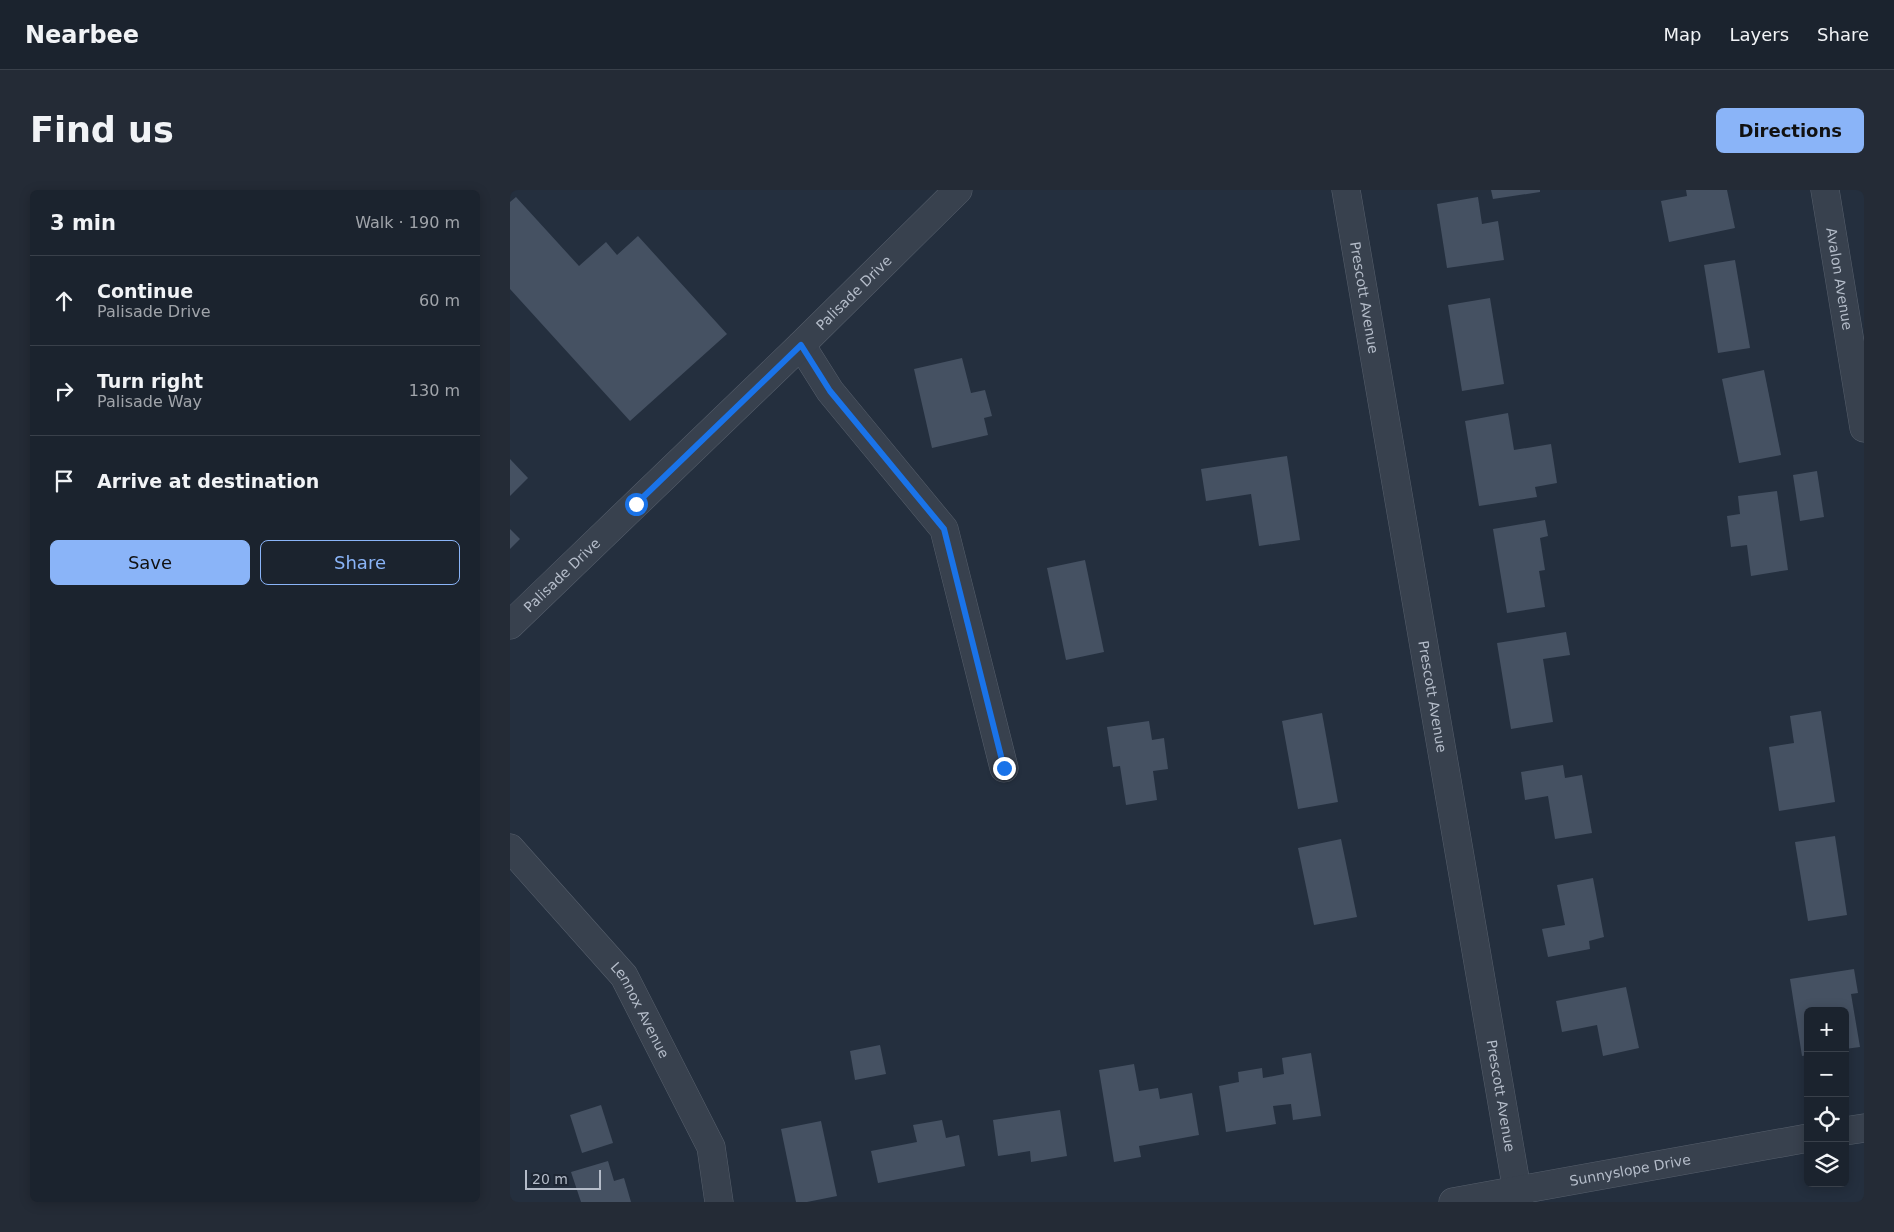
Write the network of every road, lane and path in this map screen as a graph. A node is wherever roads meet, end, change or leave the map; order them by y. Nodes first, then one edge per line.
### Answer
1 (958, 190) edge
2 (1346, 190) edge
3 (1826, 190) edge
4 (801, 345) junction
5 (1864, 428) edge
6 (510, 625) edge
7 (1004, 768) dead end
8 (510, 848) edge
9 (1864, 1128) edge
10 (1849, 1131) edge
11 (1804, 1139) edge
12 (1518, 1197) edge
13 (719, 1202) edge
14 (1453, 1202) edge

1 - 4 street, Palisade Drive
2 - 12 street, Prescott Avenue
3 - 5 street, Avalon Avenue
4 - 6 street, Palisade Drive
4 - 7 street
8 - 13 street, Lennox Avenue
9 - 10 street
11 - 12 street, Sunnyslope Drive
12 - 14 street, Sunnyslope Drive

